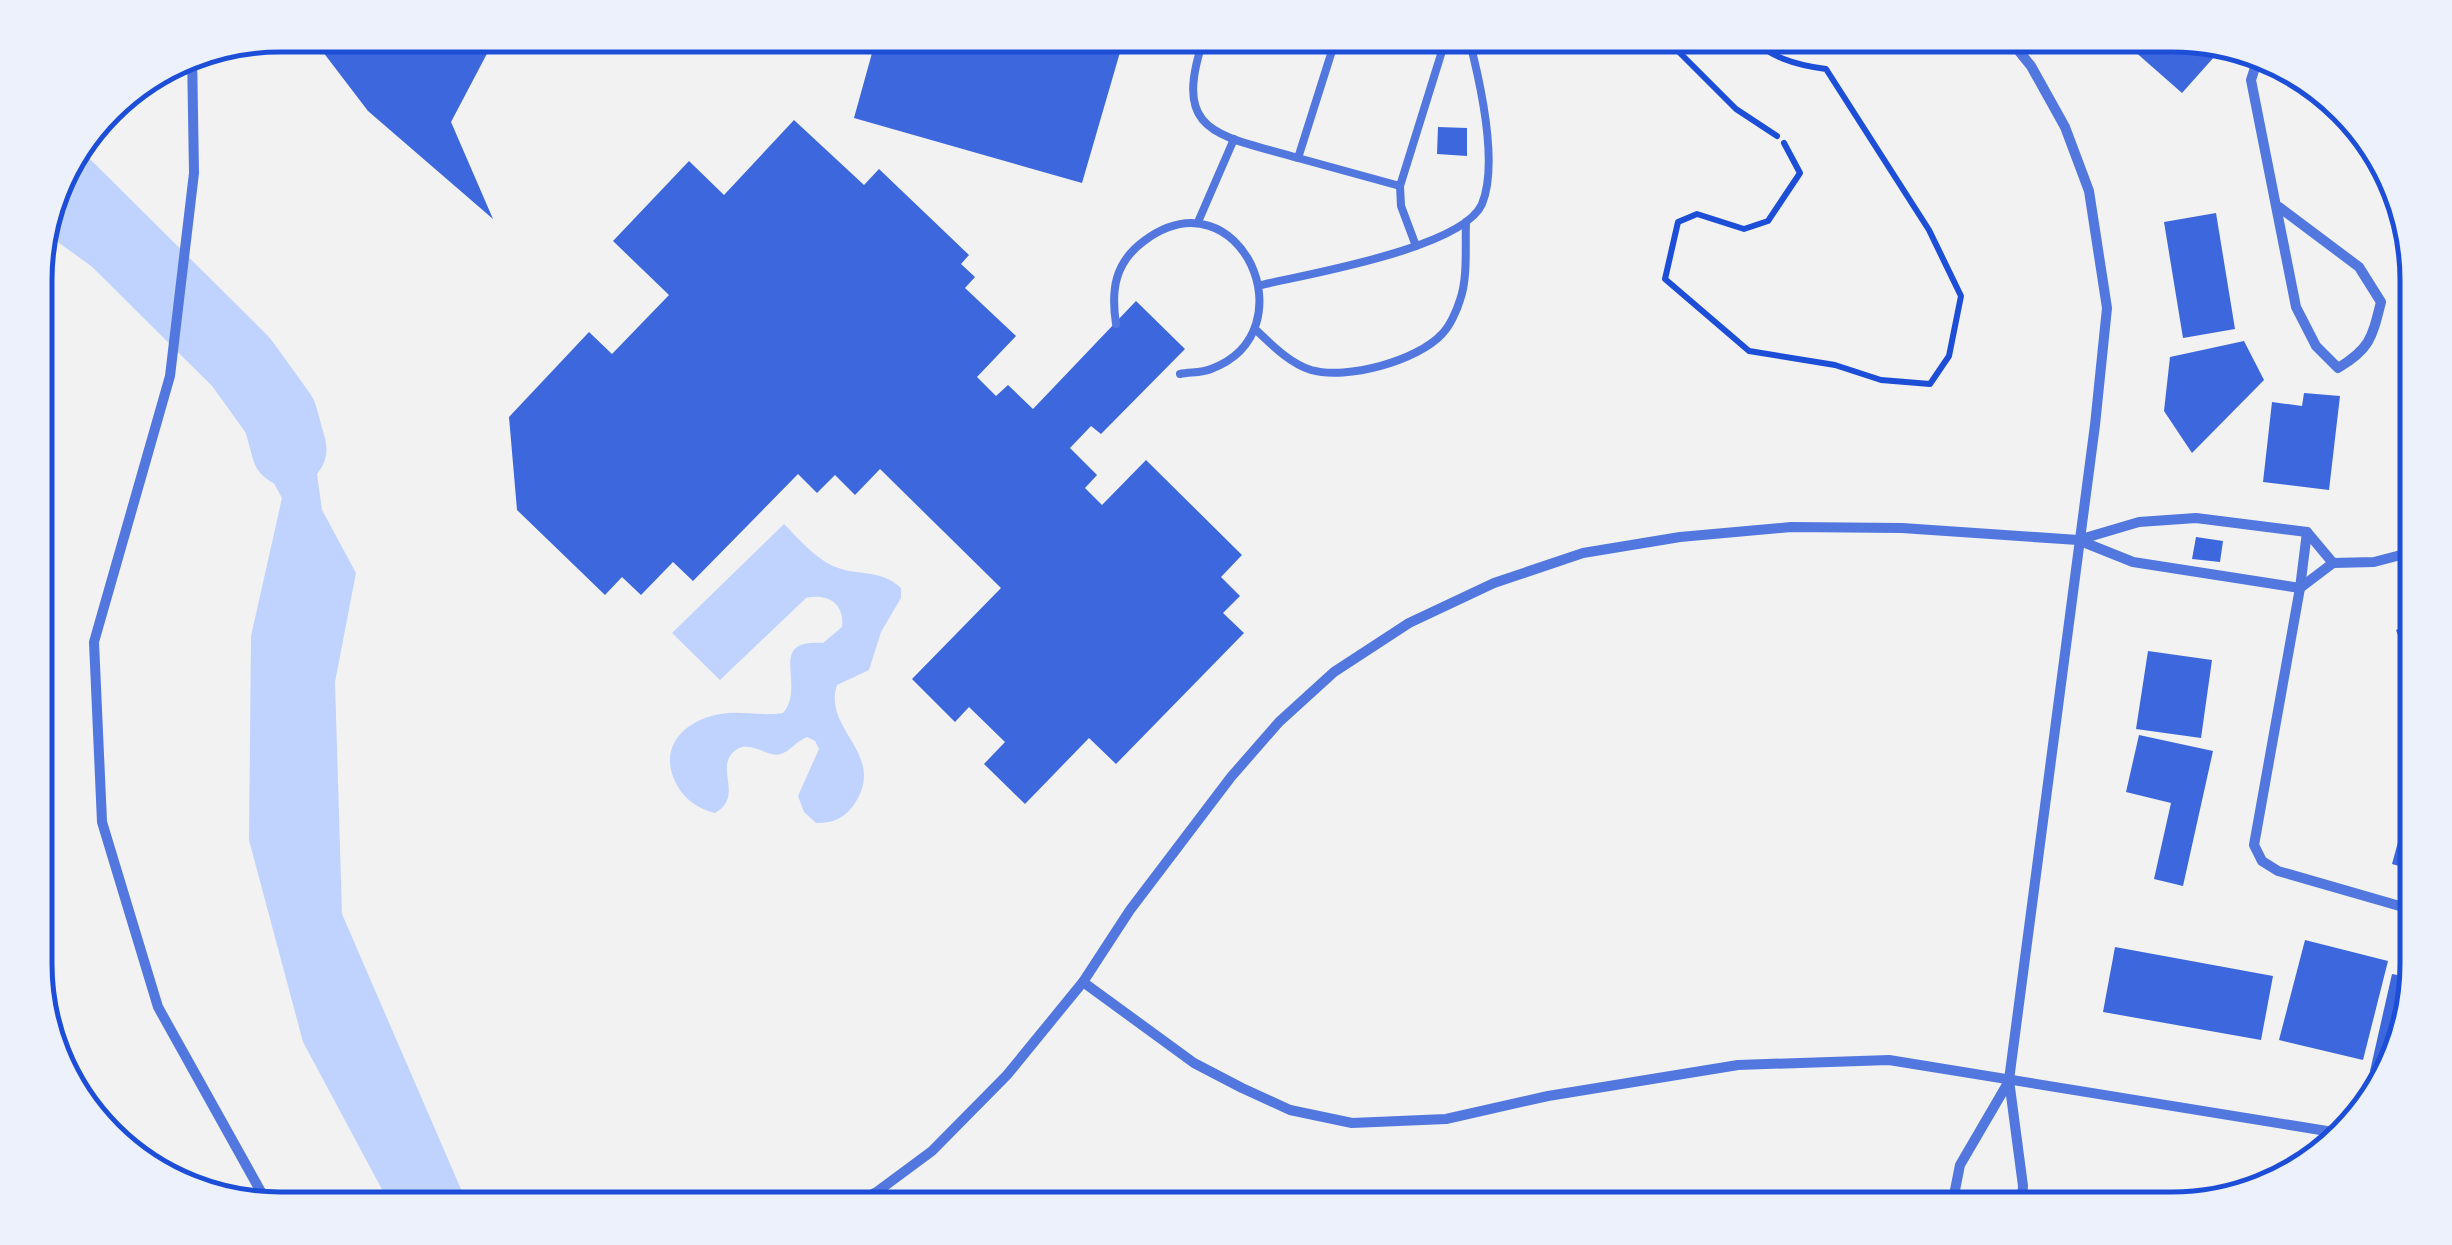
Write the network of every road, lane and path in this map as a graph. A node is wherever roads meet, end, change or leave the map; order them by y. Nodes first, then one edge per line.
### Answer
1 (1199, 52) edge
2 (1332, 52) edge
3 (1442, 52) edge
4 (1471, 52) edge
5 (1679, 52) edge
6 (1768, 52) edge
7 (2020, 52) edge
8 (2255, 69) edge
9 (192, 70) edge
10 (1776, 136) dead end
11 (1234, 139) junction
12 (1784, 142) dead end
13 (1298, 158) junction
14 (1400, 186) junction
15 (2278, 206) junction
16 (1198, 222) junction
17 (1466, 222) junction
18 (1416, 246) junction
19 (1261, 286) junction
20 (1116, 324) dead end
21 (1255, 328) junction
22 (1180, 374) dead end
23 (2306, 532) junction
24 (2078, 540) junction
25 (2400, 555) edge
26 (2333, 563) junction
27 (2300, 588) junction
28 (2400, 906) edge
29 (1084, 982) junction
30 (2009, 1080) junction
31 (2326, 1132) edge
32 (261, 1191) edge
33 (875, 1192) edge
34 (1954, 1192) edge
35 (2022, 1192) edge

1 - 11 lane
2 - 13 lane
3 - 14 lane
4 - 17 lane
5 - 10 path
6 - 12 path
7 - 24 street
8 - 15 street
9 - 32 street
11 - 13 lane
11 - 16 lane
13 - 14 lane
14 - 18 lane
15 - 15 street
16 - 19 lane
16 - 20 lane
17 - 18 lane
17 - 21 lane
18 - 19 lane
19 - 21 lane
21 - 22 lane
23 - 24 street
23 - 26 street
23 - 27 street
24 - 27 street
24 - 29 street
24 - 30 street
25 - 26 street
26 - 27 street
27 - 28 street
29 - 30 street
29 - 33 street
30 - 31 street
30 - 34 street
30 - 35 street

